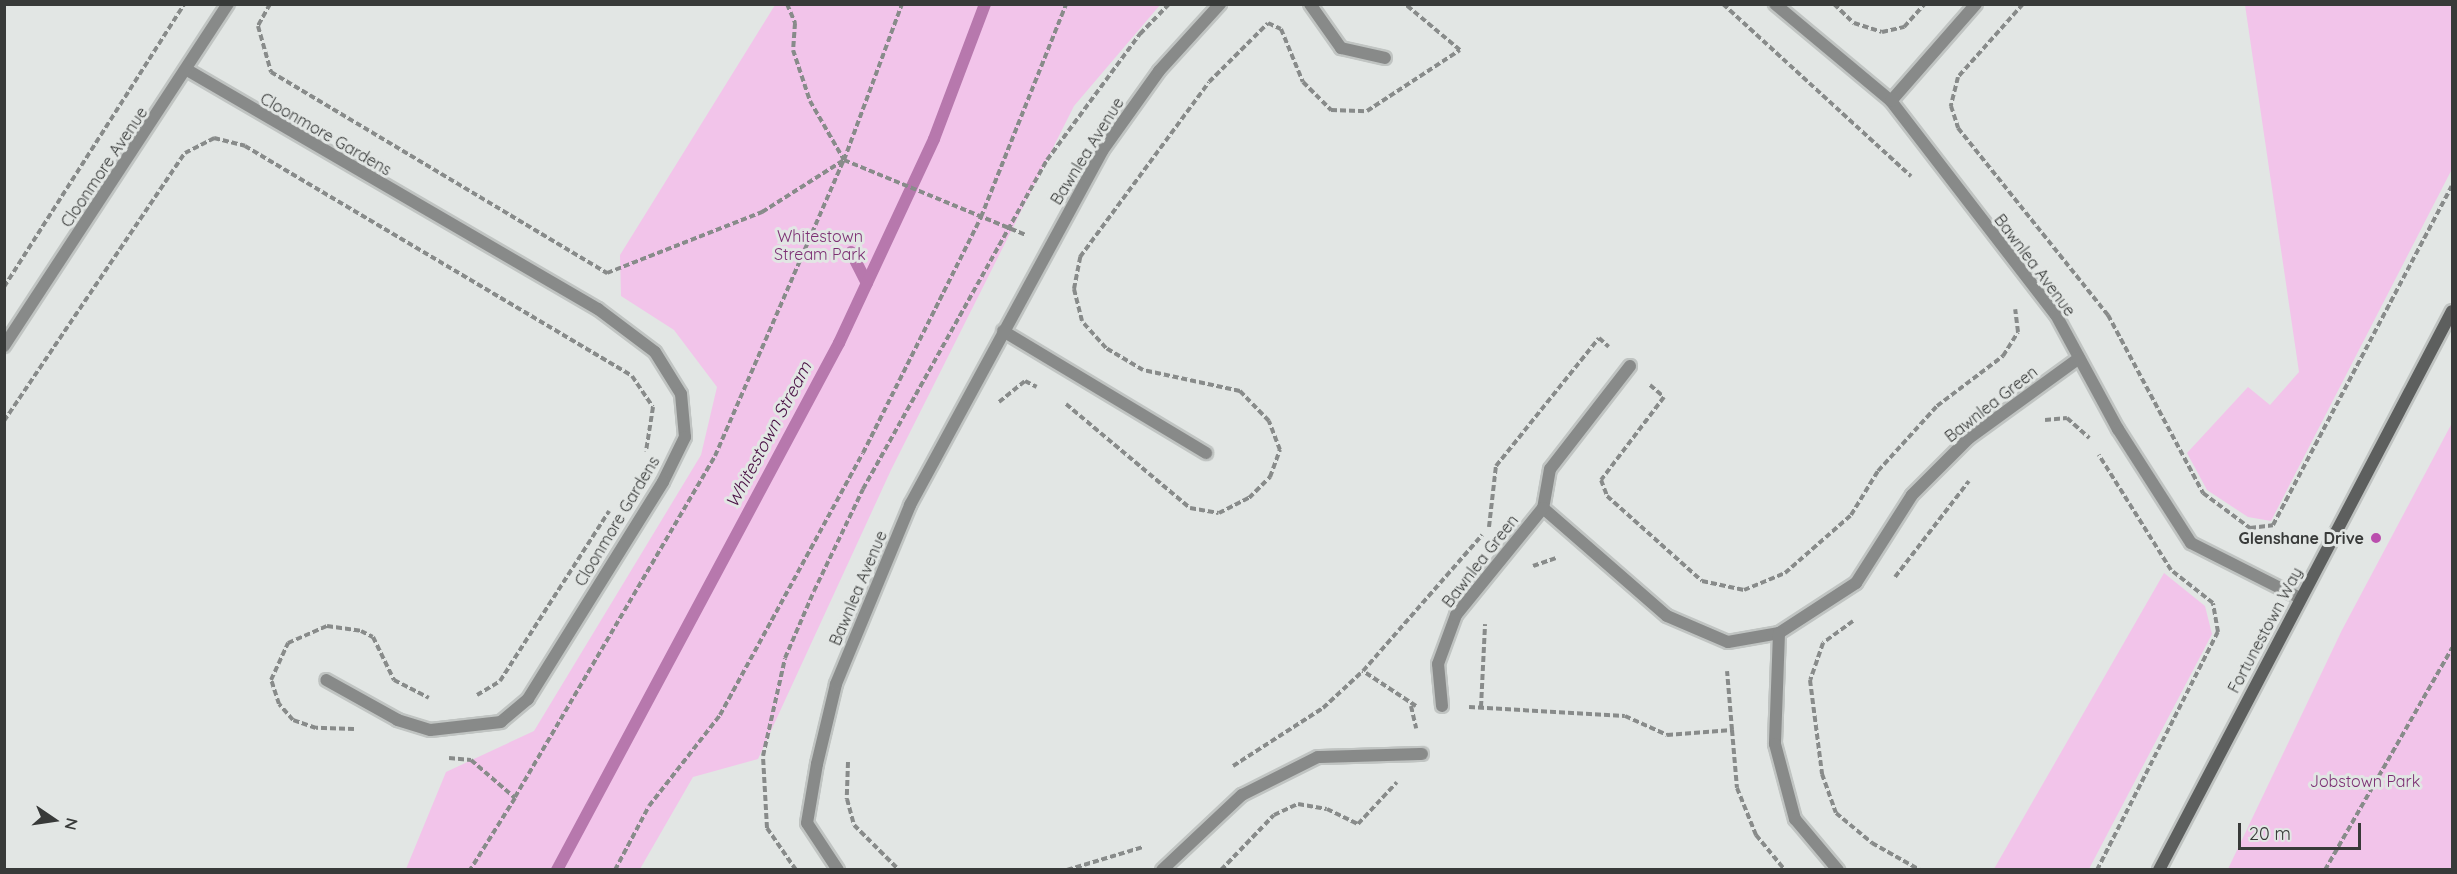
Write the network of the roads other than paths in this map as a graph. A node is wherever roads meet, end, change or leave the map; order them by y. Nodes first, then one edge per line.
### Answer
1 (228, 4) edge
2 (1220, 4) edge
3 (1310, 4) edge
4 (1775, 4) edge
5 (1976, 4) edge
6 (1385, 58) dead end
7 (189, 71) junction
8 (1891, 101) junction
9 (2452, 311) edge
10 (1003, 331) junction
11 (4, 346) edge
12 (2079, 358) junction
13 (1630, 366) road end
14 (1206, 453) dead end
15 (1543, 508) junction
16 (2300, 598) junction
17 (1779, 633) junction
18 (326, 680) dead end
19 (1442, 706) road end
20 (1422, 754) road end
21 (838, 870) edge
22 (1162, 870) edge
23 (1838, 870) edge
24 (2159, 870) edge

1 - 7 street, Cloonmore Avenue
2 - 10 street, Bawnlea Avenue
3 - 6 street
4 - 8 street, Bawnlea Avenue
5 - 8 street
7 - 11 street, Cloonmore Avenue
7 - 18 street, Cloonmore Gardens
8 - 12 street, Bawnlea Avenue
9 - 16 street, Fortunestown Way
10 - 14 street
10 - 21 street, Bawnlea Avenue
12 - 16 street, Bawnlea Avenue
12 - 17 street, Bawnlea Green
13 - 15 street, Bawnlea Green
15 - 17 street, Bawnlea Green
15 - 19 street, Bawnlea Green
16 - 24 street, Fortunestown Way
17 - 23 street
20 - 22 street

